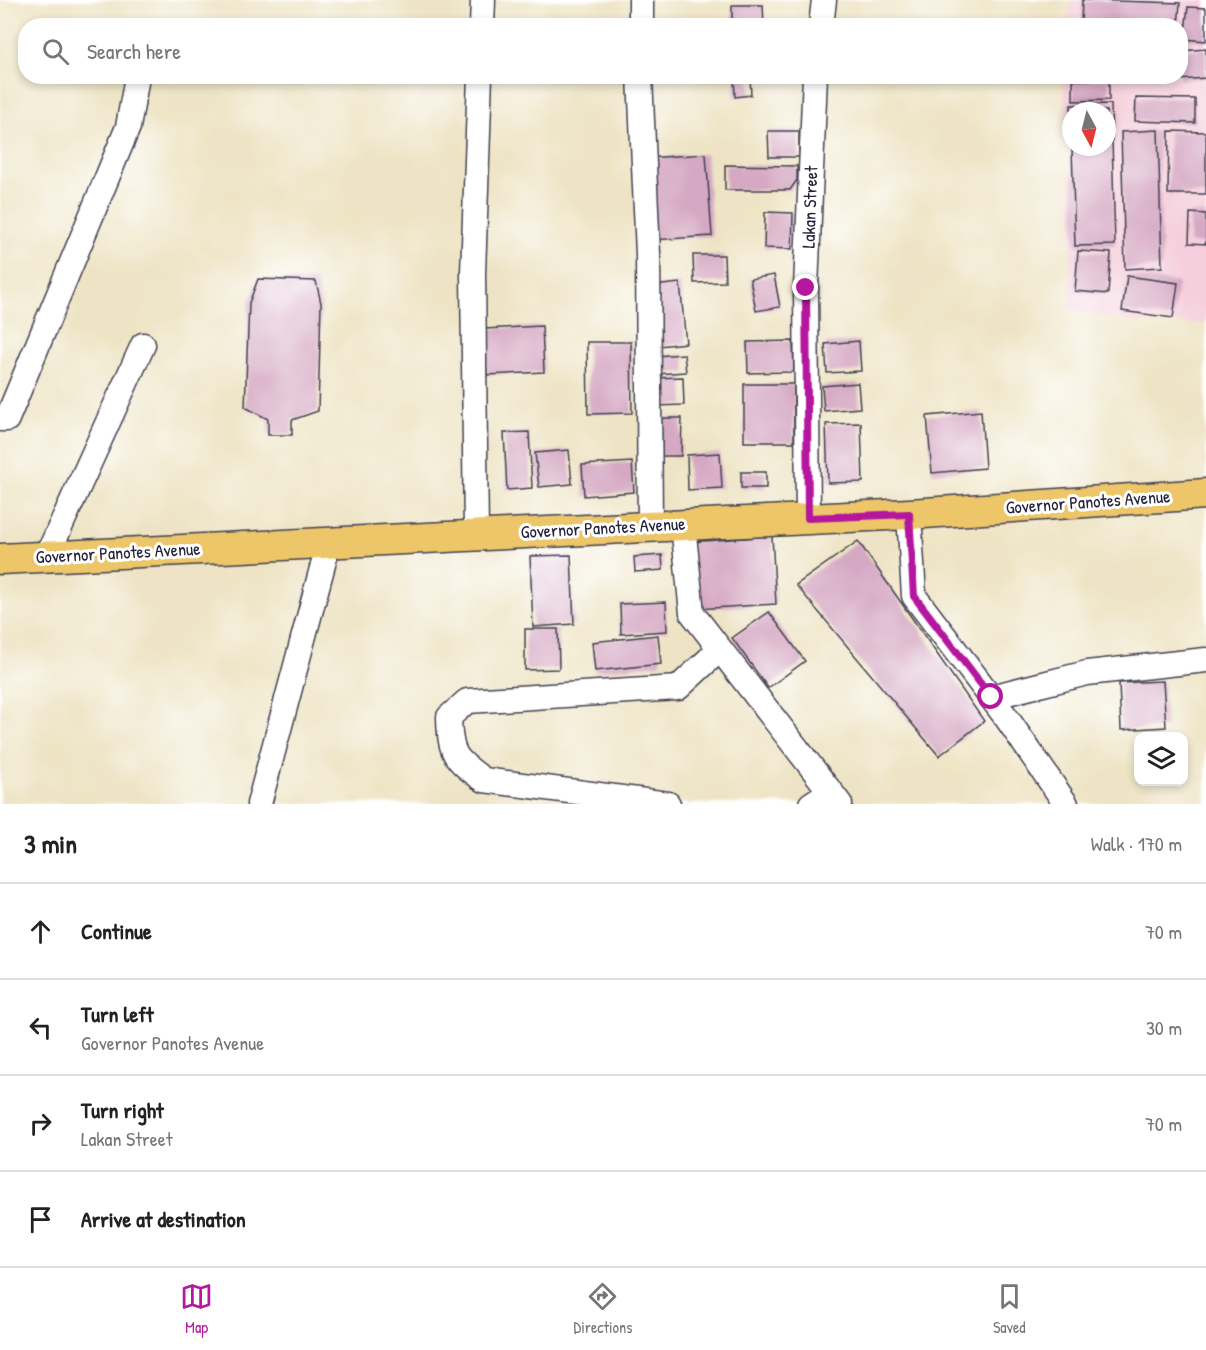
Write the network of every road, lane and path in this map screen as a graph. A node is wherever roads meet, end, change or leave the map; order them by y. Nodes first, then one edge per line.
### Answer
1 (483, 0) edge
2 (641, 0) edge
3 (824, 0) edge
4 (482, 18) edge
5 (641, 18) edge
6 (822, 18) edge
7 (136, 84) edge
8 (480, 84) edge
9 (640, 84) edge
10 (815, 84) edge
11 (143, 345) dead end
12 (0, 419) edge
13 (1206, 494) edge
14 (909, 514) junction
15 (808, 518) junction
16 (683, 525) junction
17 (650, 526) junction
18 (476, 534) junction
19 (329, 542) junction
20 (47, 556) junction
21 (0, 559) edge
22 (719, 650) junction
23 (1206, 660) edge
24 (991, 697) junction
25 (836, 798) edge
26 (259, 804) edge
27 (668, 804) edge
28 (811, 804) edge
29 (1066, 804) edge

1 - 4 street
2 - 5 street
3 - 6 street
7 - 12 street
8 - 18 street
9 - 17 street
10 - 15 street, Lakan Street
11 - 20 street
13 - 14 main road, Governor Panotes Avenue
14 - 15 main road, Governor Panotes Avenue
14 - 24 street
15 - 16 main road, Governor Panotes Avenue
16 - 17 main road, Governor Panotes Avenue
16 - 22 street
17 - 18 main road, Governor Panotes Avenue
18 - 19 main road, Governor Panotes Avenue
19 - 20 main road, Governor Panotes Avenue
19 - 26 street
20 - 21 main road, Governor Panotes Avenue
22 - 25 street
22 - 27 street
23 - 24 street
24 - 29 street
25 - 28 street

